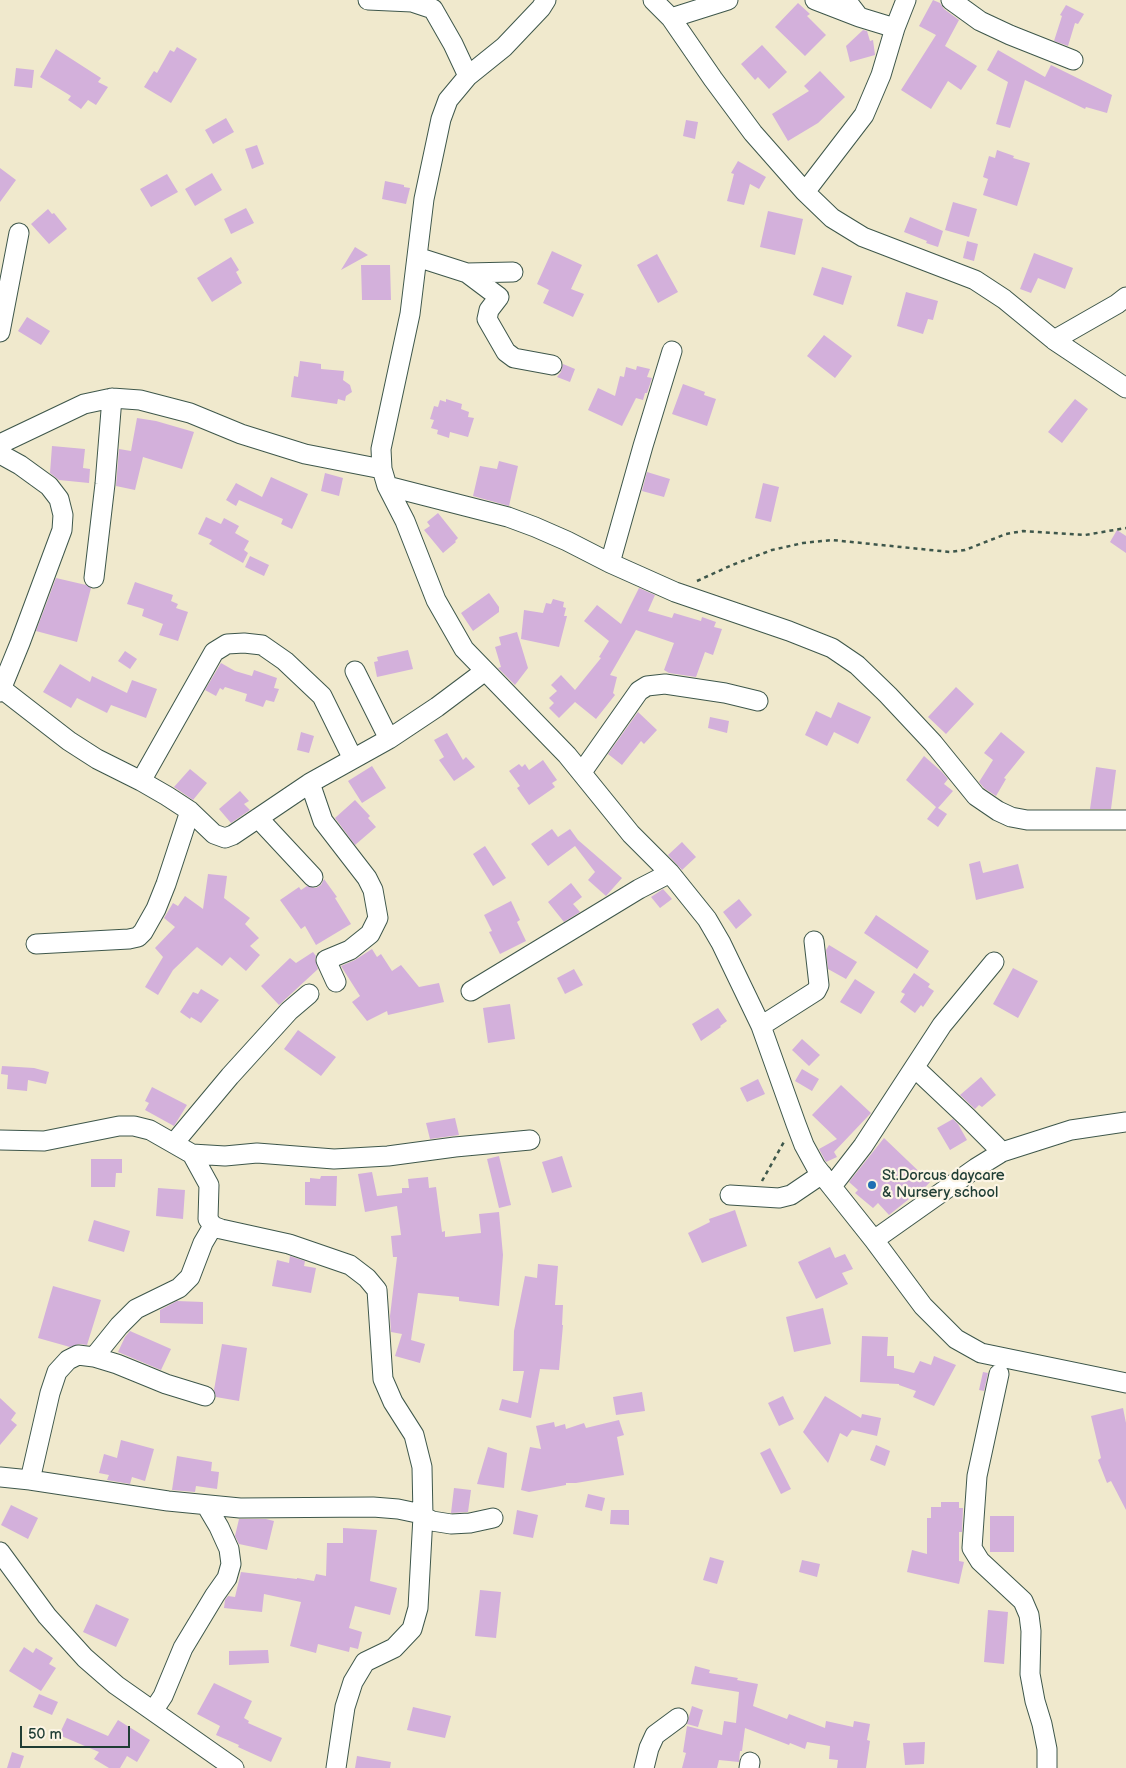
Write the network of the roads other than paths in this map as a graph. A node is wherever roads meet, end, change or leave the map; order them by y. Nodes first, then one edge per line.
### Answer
1 (368, 0) edge
2 (546, 0) edge
3 (653, 0) edge
4 (728, 0) edge
5 (815, 0) edge
6 (846, 0) edge
7 (906, 0) edge
8 (951, 0) edge
9 (859, 17) junction
10 (671, 18) junction
11 (895, 28) junction
12 (1073, 60) dead end
13 (468, 76) junction
14 (805, 192) junction
15 (19, 233) dead end
16 (417, 257) junction
17 (513, 272) dead end
18 (467, 273) junction
19 (1126, 297) edge
20 (0, 332) edge
21 (1054, 340) junction
22 (672, 351) dead end
23 (552, 365) dead end
24 (1126, 388) edge
25 (112, 398) junction
26 (0, 444) edge
27 (0, 454) edge
28 (384, 478) junction
29 (610, 563) junction
30 (94, 578) dead end
31 (485, 671) junction
32 (355, 672) dead end
33 (1, 690) edge
34 (758, 701) dead end
35 (389, 739) junction
36 (353, 759) junction
37 (582, 772) junction
38 (141, 781) junction
39 (310, 783) junction
40 (190, 812) junction
41 (258, 818) junction
42 (1126, 820) edge
43 (670, 873) junction
44 (313, 877) dead end
45 (814, 941) dead end
46 (36, 944) dead end
47 (994, 962) dead end
48 (336, 982) dead end
49 (471, 991) dead end
50 (309, 994) dead end
51 (761, 1026) junction
52 (915, 1068) junction
53 (1126, 1122) edge
54 (0, 1140) edge
55 (530, 1140) dead end
56 (174, 1144) junction
57 (1002, 1152) junction
58 (192, 1154) junction
59 (827, 1180) junction
60 (730, 1195) dead end
61 (214, 1226) junction
62 (874, 1240) junction
63 (94, 1357) junction
64 (1000, 1374) dead end
65 (1126, 1383) edge
66 (205, 1396) dead end
67 (0, 1477) edge
68 (30, 1480) junction
69 (206, 1505) junction
70 (423, 1516) junction
71 (493, 1518) dead end
72 (0, 1552) edge
73 (153, 1711) junction
74 (678, 1718) dead end
75 (234, 1768) edge
76 (336, 1768) edge
77 (644, 1768) edge
78 (1047, 1768) edge

1 - 13 street
2 - 13 street
3 - 10 street
4 - 10 street
5 - 9 street
6 - 9 street
7 - 11 street
8 - 12 street
9 - 11 street
10 - 14 street
11 - 14 street
13 - 16 street
14 - 21 street
15 - 20 street
16 - 18 street
16 - 28 street
17 - 18 street
18 - 23 street
19 - 21 street
21 - 24 street
22 - 29 street
25 - 26 street
25 - 28 street
25 - 30 street
27 - 33 street
28 - 29 street
28 - 31 street
29 - 42 street
31 - 35 street
31 - 37 street
32 - 35 street
33 - 38 street
34 - 37 street
35 - 36 street
36 - 38 street
36 - 39 street
37 - 43 street
38 - 40 street
39 - 41 street
39 - 48 street
40 - 41 street
40 - 46 street
41 - 44 street
43 - 49 street
43 - 51 street
45 - 51 street
47 - 52 street
50 - 56 street
51 - 59 street
52 - 57 street
52 - 59 street
53 - 57 street
54 - 56 street
55 - 58 street
56 - 58 street
57 - 62 street
58 - 61 street
59 - 60 street
59 - 62 street
61 - 63 street
61 - 70 street
62 - 65 street
63 - 66 street
63 - 68 street
64 - 78 street
67 - 68 street
68 - 69 street
69 - 70 street
69 - 73 street
70 - 71 street
70 - 76 street
72 - 73 street
73 - 75 street
74 - 77 street

